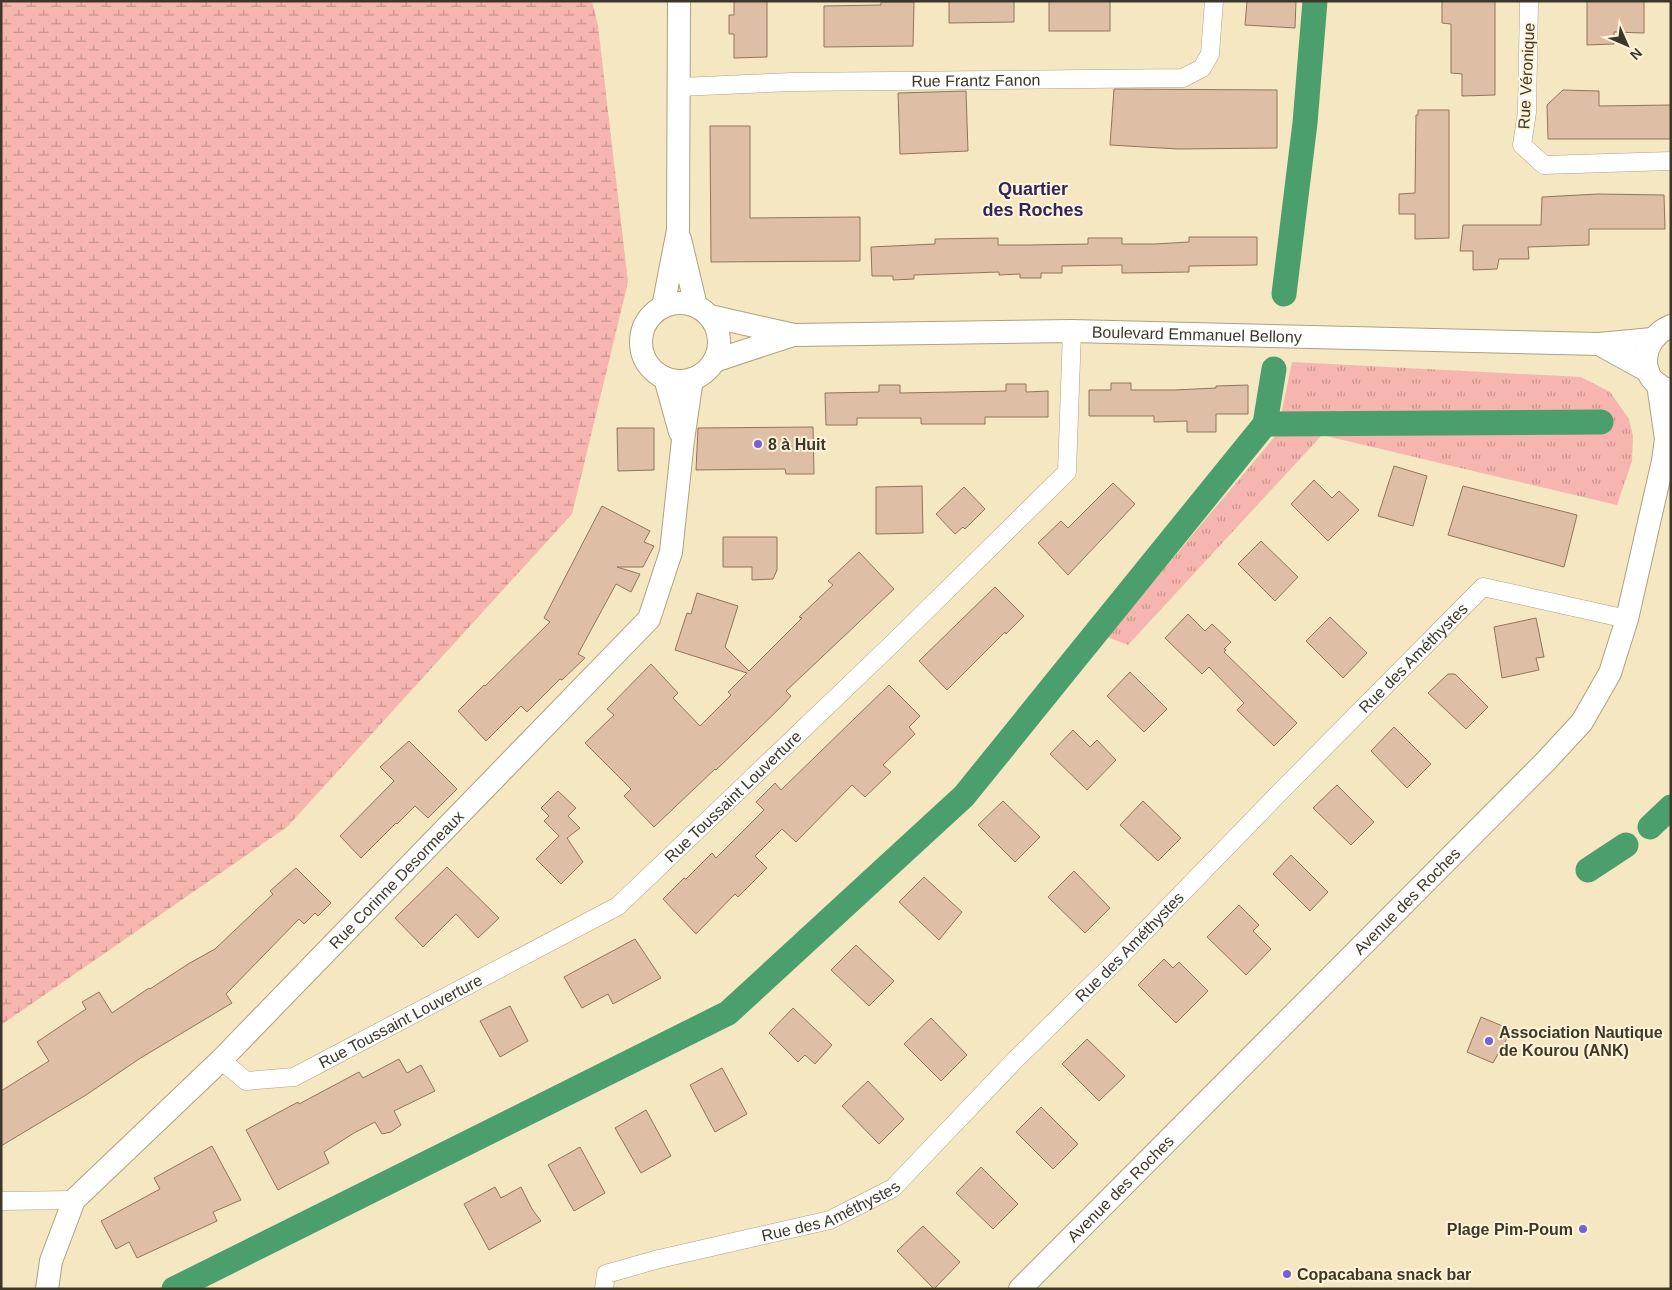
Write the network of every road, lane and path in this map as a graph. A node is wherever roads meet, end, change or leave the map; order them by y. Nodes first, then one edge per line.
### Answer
1 (679, 1) edge
2 (1214, 1) edge
3 (1529, 1) edge
4 (680, 87) junction
5 (1671, 161) edge
6 (678, 230) junction
7 (663, 307) junction
8 (703, 311) junction
9 (1671, 326) edge
10 (1072, 332) junction
11 (794, 335) junction
12 (1652, 339) junction
13 (1599, 344) junction
14 (714, 362) junction
15 (665, 378) junction
16 (692, 379) junction
17 (1659, 382) edge
18 (1668, 435) edge
19 (683, 440) junction
20 (1627, 619) junction
21 (221, 1060) junction
22 (74, 1200) junction
23 (1, 1201) edge
24 (47, 1289) edge
25 (604, 1289) edge
26 (1020, 1289) edge

1 - 4 street
2 - 4 street, Rue Frantz Fanon
3 - 5 street, Rue Véronique
4 - 6 street
6 - 7 street
6 - 8 street
7 - 8 street
7 - 15 street
8 - 11 street, Boulevard Emmanuel Bellony
8 - 14 street
9 - 12 street
10 - 11 street, Boulevard Emmanuel Bellony
10 - 13 street, Boulevard Emmanuel Bellony
10 - 21 street, Rue Toussaint Louverture
11 - 14 street, Boulevard Emmanuel Bellony
12 - 13 street, Boulevard Emmanuel Bellony
12 - 17 street, Avenue des Roches
13 - 17 street, Boulevard Emmanuel Bellony
14 - 16 street
15 - 16 street
15 - 19 street, Rue Corinne Desormeaux
16 - 19 street, Rue Corinne Desormeaux
17 - 18 street, Avenue des Roches
18 - 20 street, Avenue des Roches
19 - 21 street, Rue Corinne Desormeaux
20 - 25 street, Rue des Améthystes
20 - 26 street, Avenue des Roches
21 - 22 street, Rue Corinne Desormeaux
22 - 23 street
22 - 24 street, Rue Corinne Desormeaux

